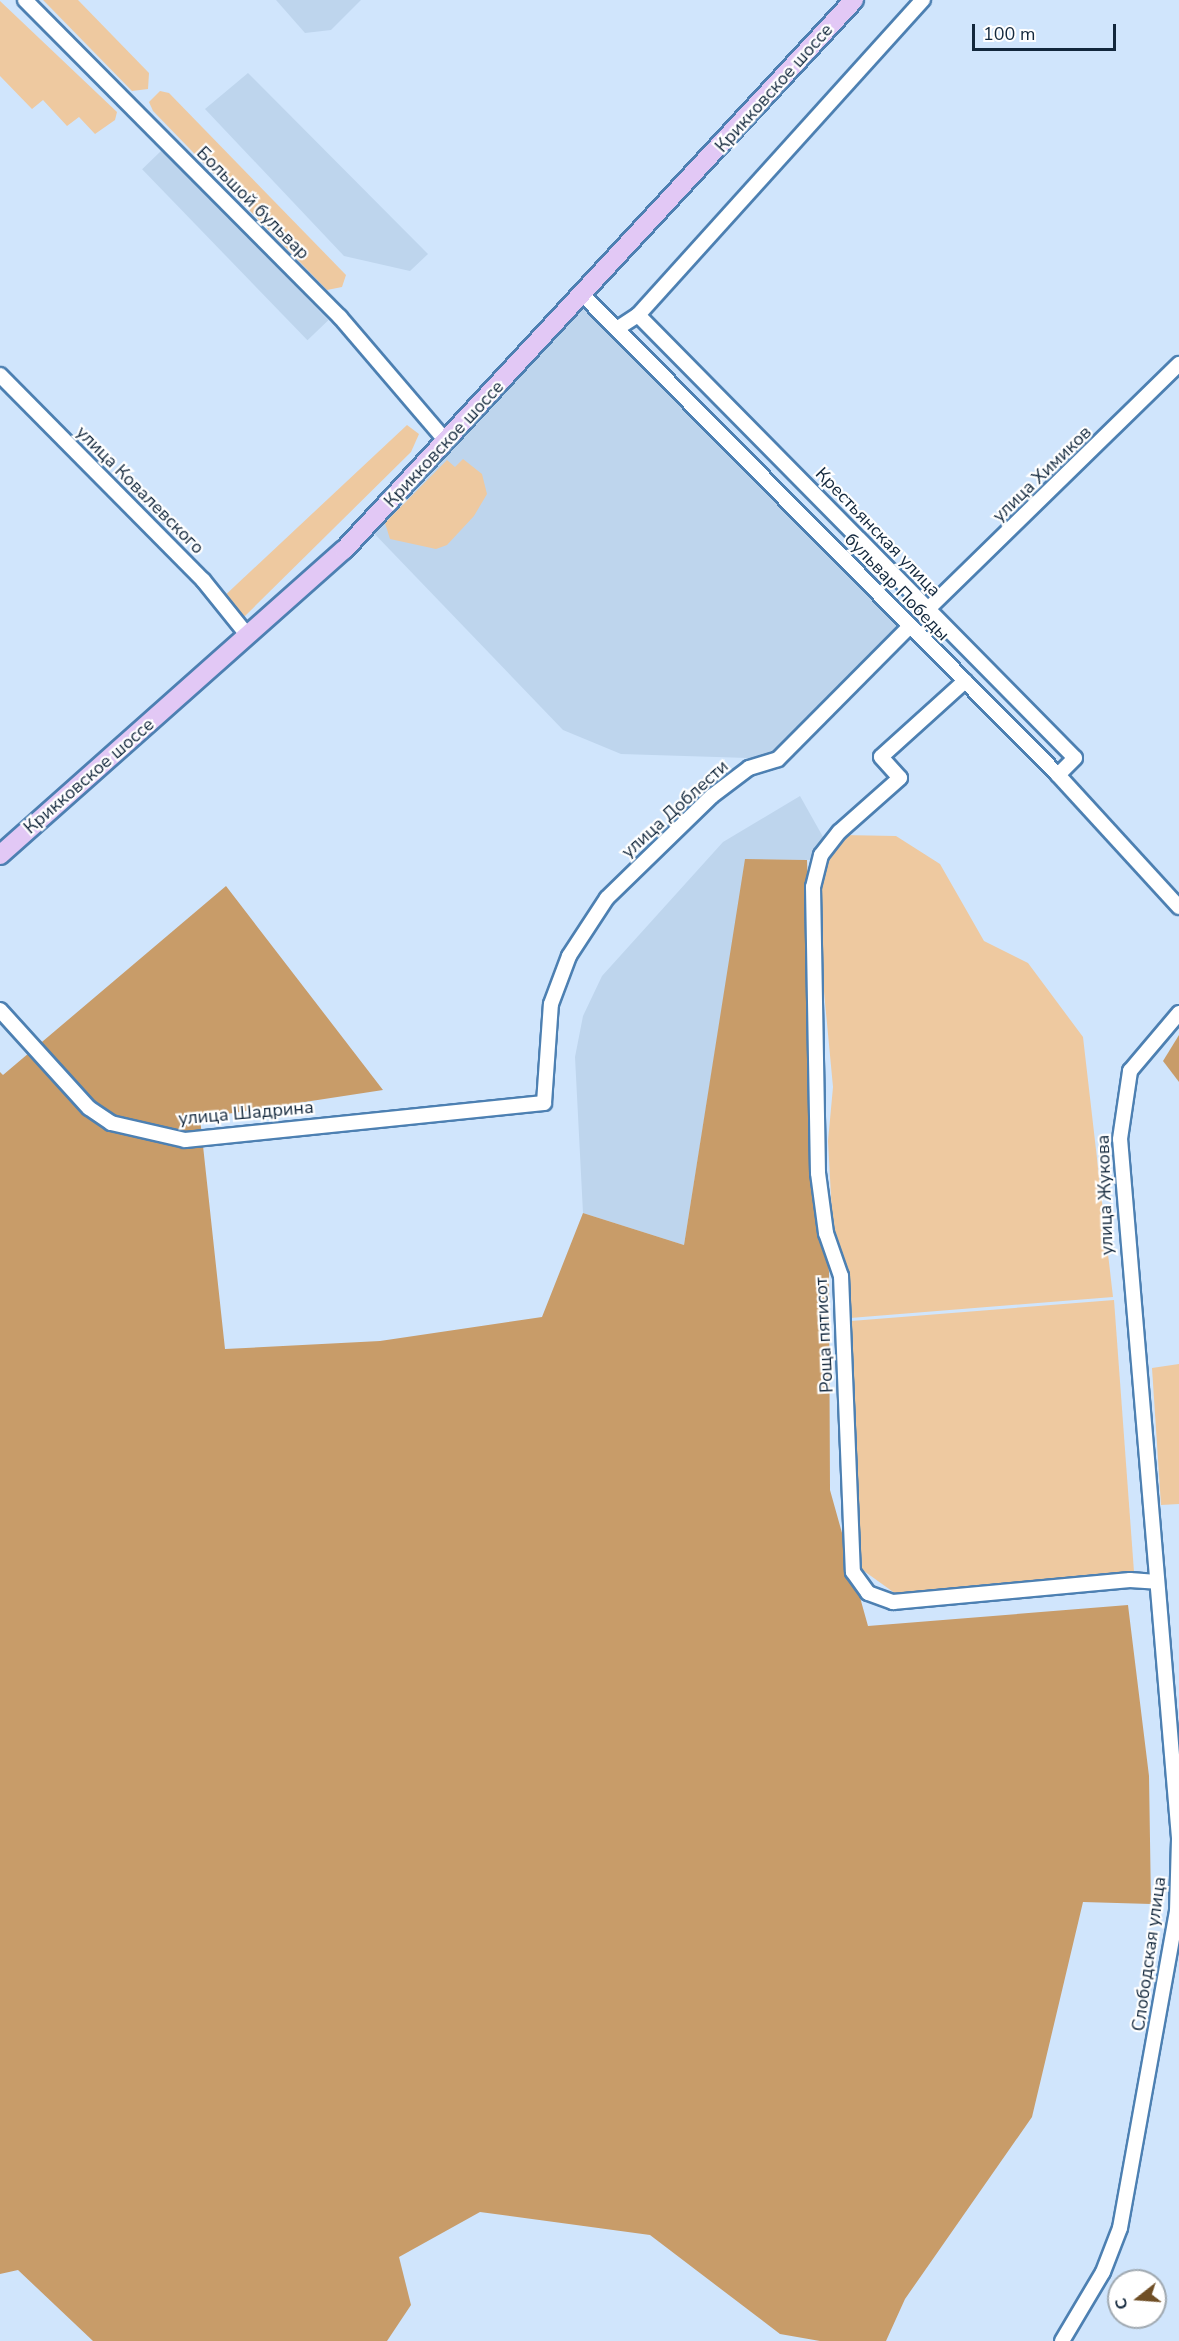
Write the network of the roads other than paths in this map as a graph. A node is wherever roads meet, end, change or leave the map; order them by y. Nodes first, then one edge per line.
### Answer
1 (25, 0) edge
2 (839, 0) edge
3 (855, 0) edge
4 (923, 0) edge
5 (585, 297) junction
6 (638, 315) junction
7 (618, 328) junction
8 (1179, 364) edge
9 (0, 375) edge
10 (443, 438) junction
11 (928, 609) junction
12 (910, 626) junction
13 (245, 634) junction
14 (965, 681) junction
15 (1058, 775) junction
16 (0, 843) edge
17 (0, 855) edge
18 (1179, 907) edge
19 (0, 1010) edge
20 (1179, 1013) edge
21 (544, 1103) joint
22 (1144, 1448) joint
23 (1157, 1582) junction
24 (1062, 2341) edge

1 - 10 street, Большой бульвар
2 - 10 main road
3 - 5 main road, Крикковское шоссе
4 - 6 street
5 - 7 street, бульвар Победы
5 - 10 main road, Крикковское шоссе
6 - 7 street
6 - 11 street, Крестьянская улица
7 - 12 street, бульвар Победы
8 - 11 street, улица Химиков
9 - 13 street, улица Ковалевского
10 - 13 main road, Крикковское шоссе
11 - 15 street, Крестьянская улица
12 - 14 street, бульвар Победы
12 - 21 street, улица Доблести
13 - 16 main road
13 - 17 main road, Крикковское шоссе
14 - 15 street, бульвар Победы
14 - 23 street, Роща пятисот
15 - 18 street, бульвар Победы
19 - 21 street, улица Шадрина
20 - 22 street, улица Жукова
22 - 23 street, Слободская улица
23 - 24 street, Слободская улица

